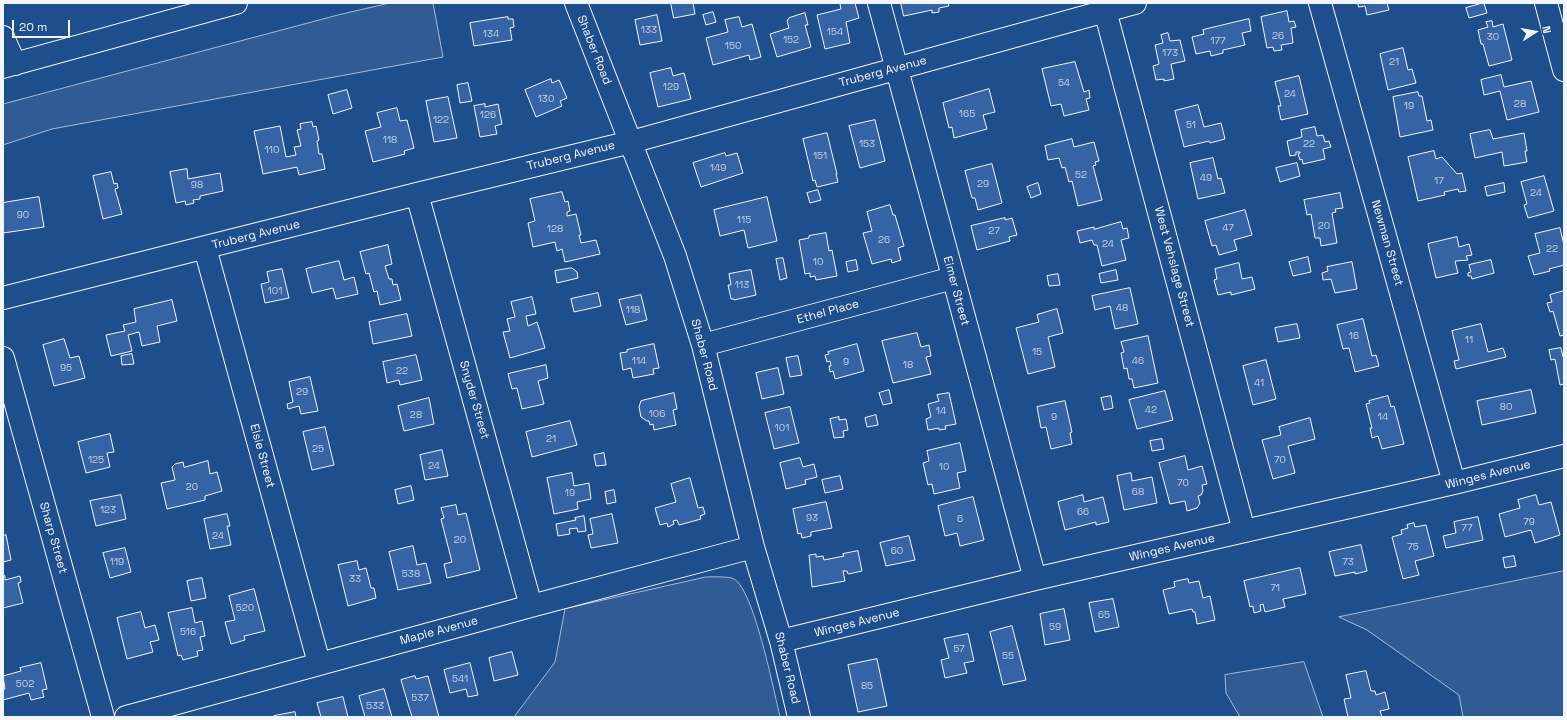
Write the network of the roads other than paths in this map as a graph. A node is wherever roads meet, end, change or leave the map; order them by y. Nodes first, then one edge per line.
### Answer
1 (236, 3) edge
2 (576, 3) edge
3 (879, 3) edge
4 (1135, 3) edge
5 (1320, 3) edge
6 (1546, 3) edge
7 (1104, 7) edge
8 (3, 37) edge
9 (9, 66) edge
10 (897, 68) junction
11 (1564, 70) edge
12 (631, 142) junction
13 (417, 194) junction
14 (204, 248) junction
15 (952, 278) junction
16 (3, 298) edge
17 (703, 345) junction
18 (3, 358) edge
19 (1564, 456) edge
20 (1454, 483) junction
21 (1244, 531) junction
22 (752, 547) junction
23 (1035, 579) junction
24 (531, 606) junction
25 (781, 641) junction
26 (319, 664) junction
27 (103, 717) edge
28 (126, 717) edge
29 (799, 717) edge

1 - 9 street
2 - 12 street, Shaber Road
3 - 10 street, Eimer Street
4 - 7 street, Truberg Avenue
5 - 20 street, Newman Street
6 - 11 street
7 - 10 street, Truberg Avenue
7 - 21 street, West Vehslage Street
8 - 9 street
10 - 12 street, Truberg Avenue
10 - 15 street, Eimer Street
12 - 13 street, Truberg Avenue
12 - 17 street, Shaber Road
13 - 14 street, Truberg Avenue
13 - 24 street, Snyder Street
14 - 16 street, Truberg Avenue
14 - 26 street, Elsie Street
15 - 17 street, Ethel Place
15 - 23 street, Eimer Street
17 - 22 street, Shaber Road
18 - 27 street, Sharp Street
19 - 20 street, Winges Avenue
20 - 21 street, Winges Avenue
21 - 23 street, Winges Avenue
22 - 24 street, Maple Avenue
22 - 25 street, Shaber Road
23 - 25 street, Winges Avenue
24 - 26 street, Maple Avenue
25 - 29 street, Shaber Road
26 - 28 street, Maple Avenue

